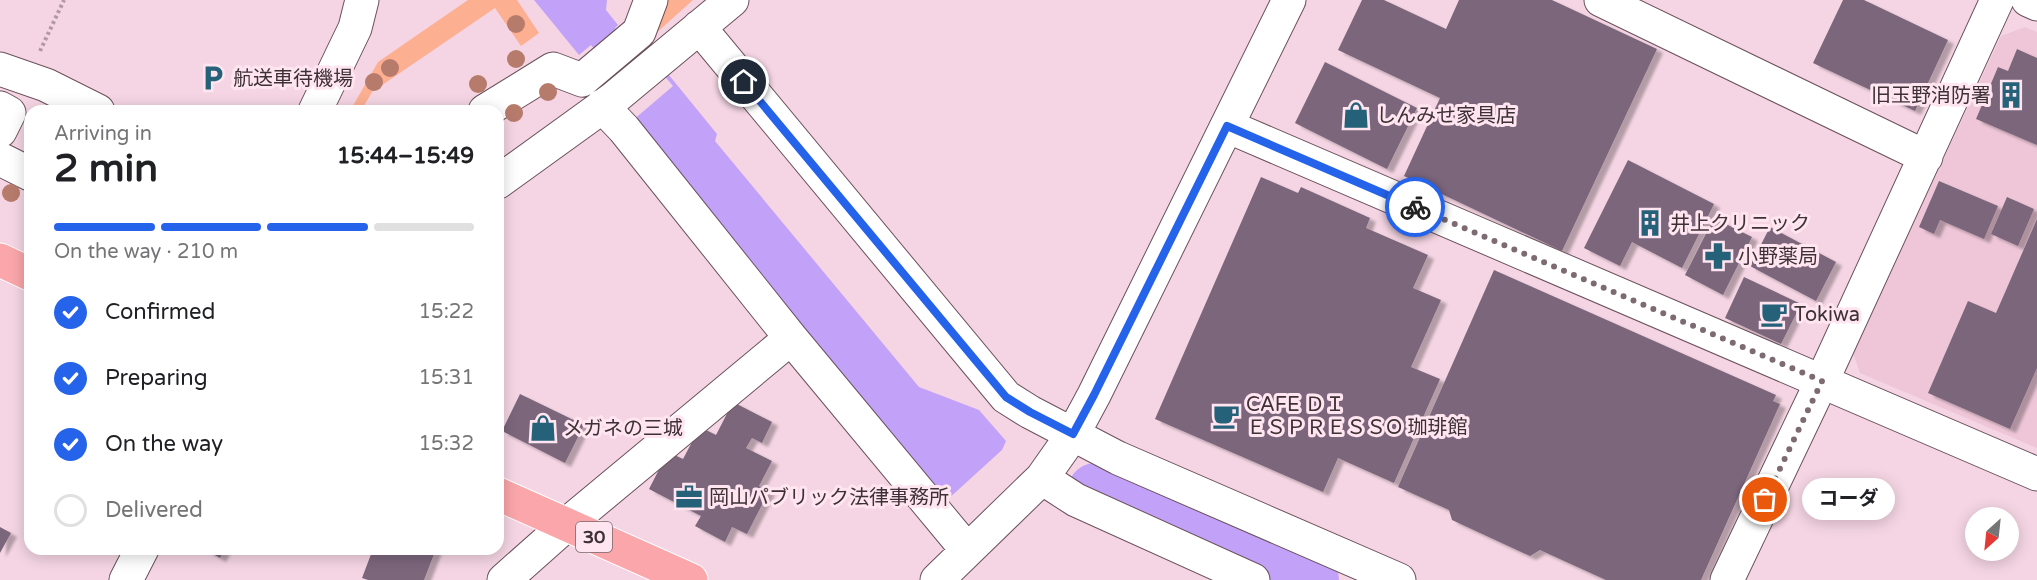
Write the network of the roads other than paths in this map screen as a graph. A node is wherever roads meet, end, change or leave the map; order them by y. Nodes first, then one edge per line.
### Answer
1 (362, 0) edge
2 (651, 0) edge
3 (732, 0) edge
4 (1289, 0) edge
5 (1601, 0) edge
6 (1997, 0) edge
7 (2028, 0) edge
8 (2037, 4) edge
9 (699, 27) junction
10 (0, 69) edge
11 (608, 103) junction
12 (86, 105) edge
13 (318, 105) edge
14 (495, 105) edge
15 (0, 108) edge
16 (1227, 126) junction
17 (0, 131) edge
18 (1926, 158) junction
19 (0, 159) edge
20 (24, 171) edge
21 (504, 178) edge
22 (0, 260) edge
23 (24, 271) edge
24 (791, 338) junction
25 (1822, 381) junction
26 (1073, 434) junction
27 (2037, 474) edge
28 (1042, 478) junction
29 (504, 497) edge
30 (566, 525) junction
31 (967, 550) junction
32 (139, 555) edge
33 (126, 580) edge
34 (504, 580) edge
35 (691, 580) edge
36 (937, 580) edge
37 (1253, 580) edge
38 (1399, 580) edge
39 (1727, 580) edge

1 - 13 street
2 - 14 street
3 - 9 street
4 - 16 street
5 - 18 street
6 - 18 street
7 - 8 street
9 - 11 street
9 - 26 street
10 - 12 street
11 - 21 street
11 - 24 street
15 - 17 street
16 - 25 street
16 - 26 street
18 - 25 street
19 - 20 street
22 - 23 highway
24 - 30 street
24 - 31 street
25 - 27 street
25 - 39 street
26 - 28 street
26 - 38 street
28 - 31 street
28 - 37 street
29 - 30 highway, 30
30 - 34 street
30 - 35 highway, 30
31 - 36 street
32 - 33 street

